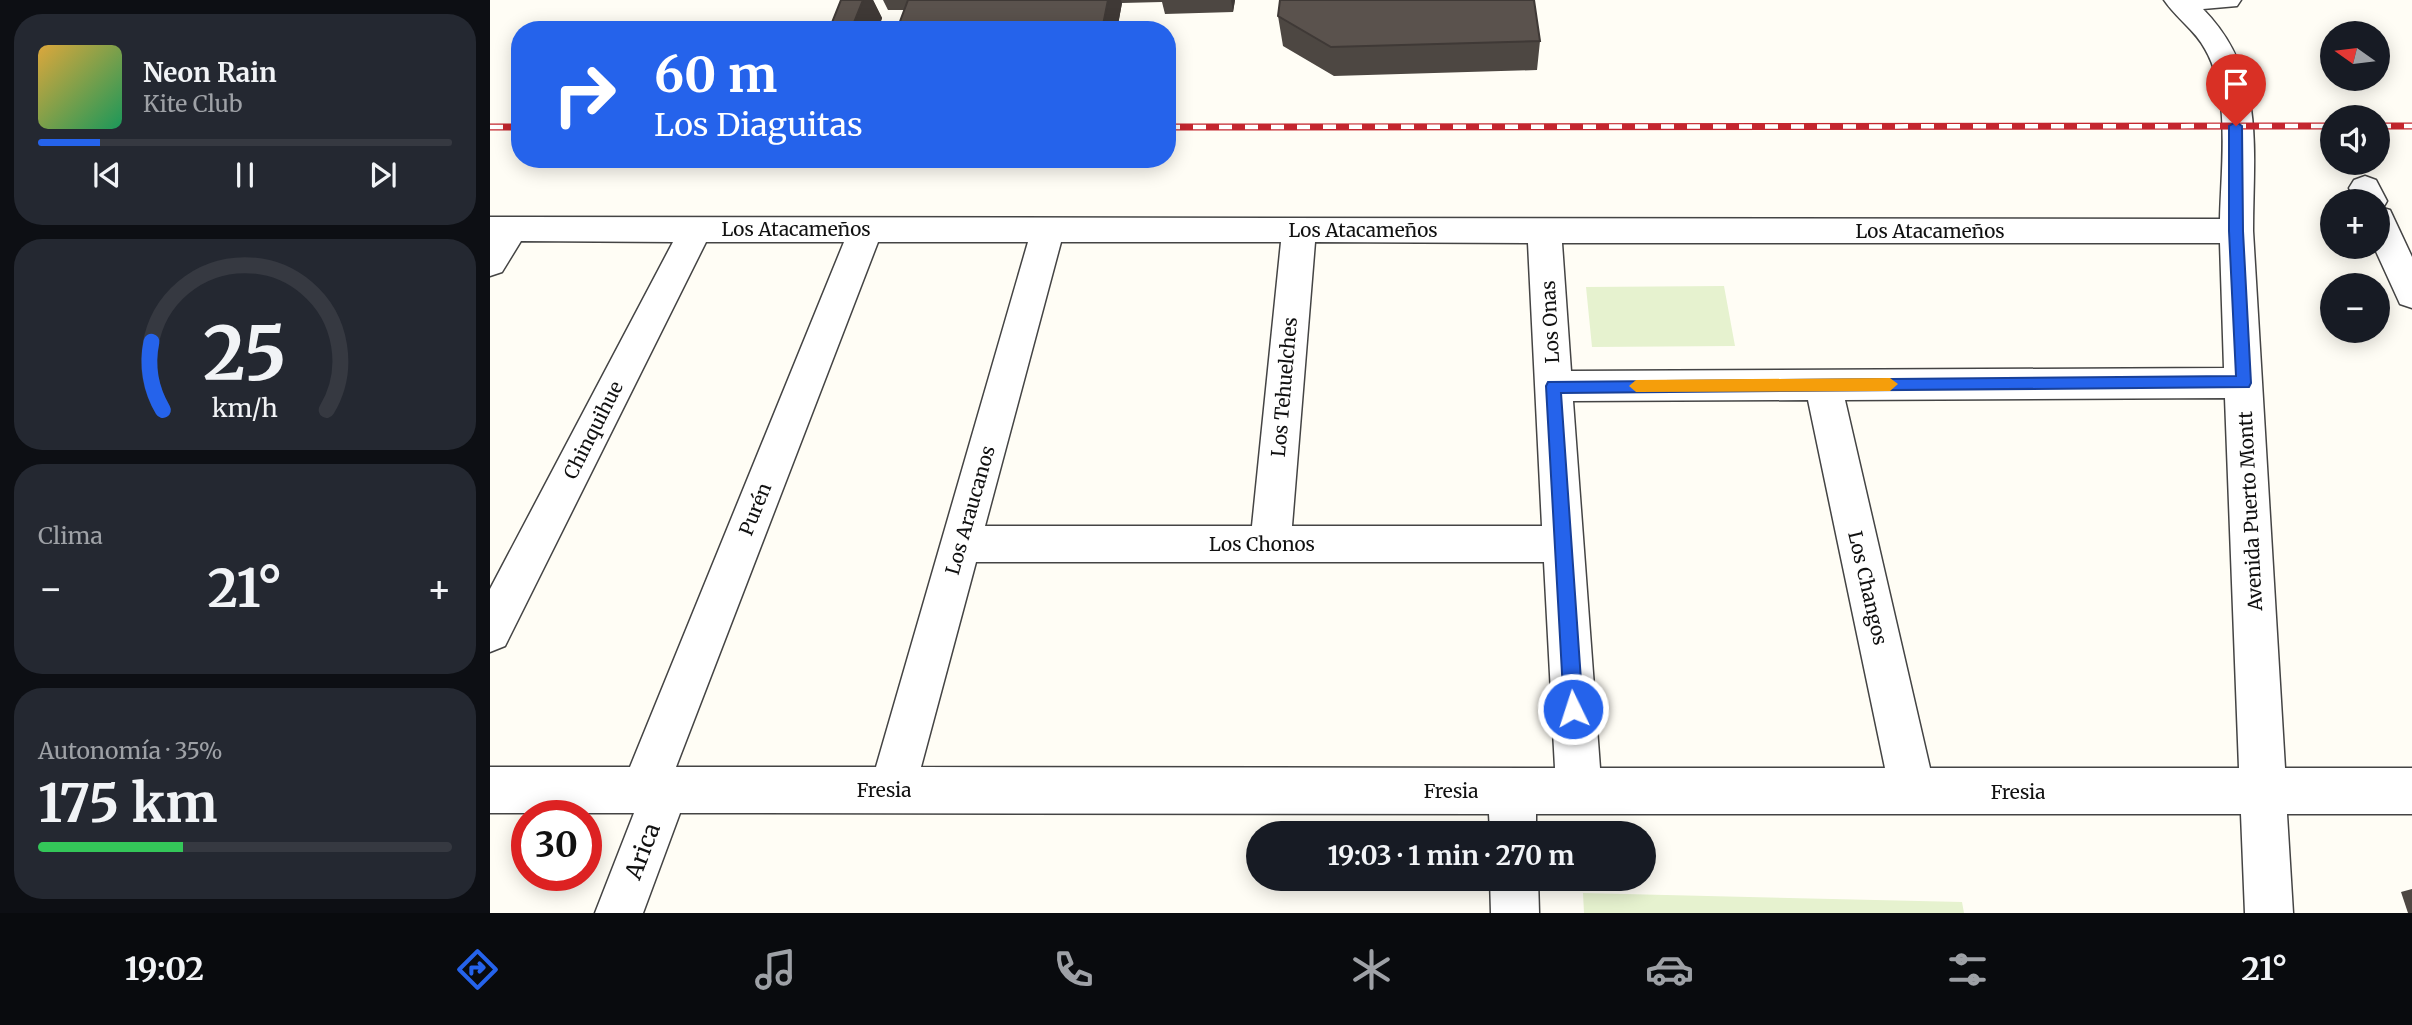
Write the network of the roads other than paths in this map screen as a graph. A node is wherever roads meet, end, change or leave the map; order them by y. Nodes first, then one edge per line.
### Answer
1 (2178, 0) edge
2 (2192, 0) edge
3 (2227, 0) edge
4 (501, 229) edge
5 (696, 229) junction
6 (866, 229) junction
7 (1048, 229) junction
8 (1299, 230) junction
9 (1544, 230) junction
10 (2236, 231) junction
11 (2390, 246) edge
12 (490, 262) edge
13 (2412, 295) edge
14 (2244, 383) junction
15 (1823, 385) junction
16 (1553, 386) junction
17 (960, 544) junction
18 (1270, 544) junction
19 (1563, 544) junction
20 (490, 632) edge
21 (490, 790) edge
22 (655, 790) junction
23 (892, 790) junction
24 (1579, 791) junction
25 (1913, 792) junction
26 (2265, 792) junction
27 (2412, 792) edge
28 (1513, 812) edge
29 (1514, 891) edge
30 (618, 913) edge
31 (1515, 913) edge
32 (2270, 913) edge

1 - 10 street, Avenida Puerto Montt
2 - 3 street
4 - 5 street, Los Atacameños
4 - 12 street
5 - 6 street, Los Atacameños
5 - 20 street, Chinquihue
6 - 7 street, Los Atacameños
6 - 22 street, Purén
7 - 8 street, Los Atacameños
7 - 17 street, Los Araucanos
8 - 9 street, Los Atacameños
8 - 18 street, Los Tehuelches
9 - 10 street, Los Atacameños
9 - 16 street, Los Onas
10 - 14 street, Avenida Puerto Montt
11 - 13 street
14 - 15 street
14 - 26 street, Avenida Puerto Montt
15 - 16 street
15 - 25 street, Los Changos
16 - 19 street, Los Onas
17 - 18 street, Los Chonos
17 - 23 street, Los Araucanos
18 - 19 street, Los Chonos
19 - 24 street, Los Onas
21 - 22 street, Fresia
22 - 23 street, Fresia
22 - 30 street, Arica
23 - 28 street, Fresia
24 - 25 street, Fresia
24 - 28 street, Fresia
25 - 26 street, Fresia
26 - 27 street, Fresia
26 - 32 street, Avenida Puerto Montt
29 - 31 street

